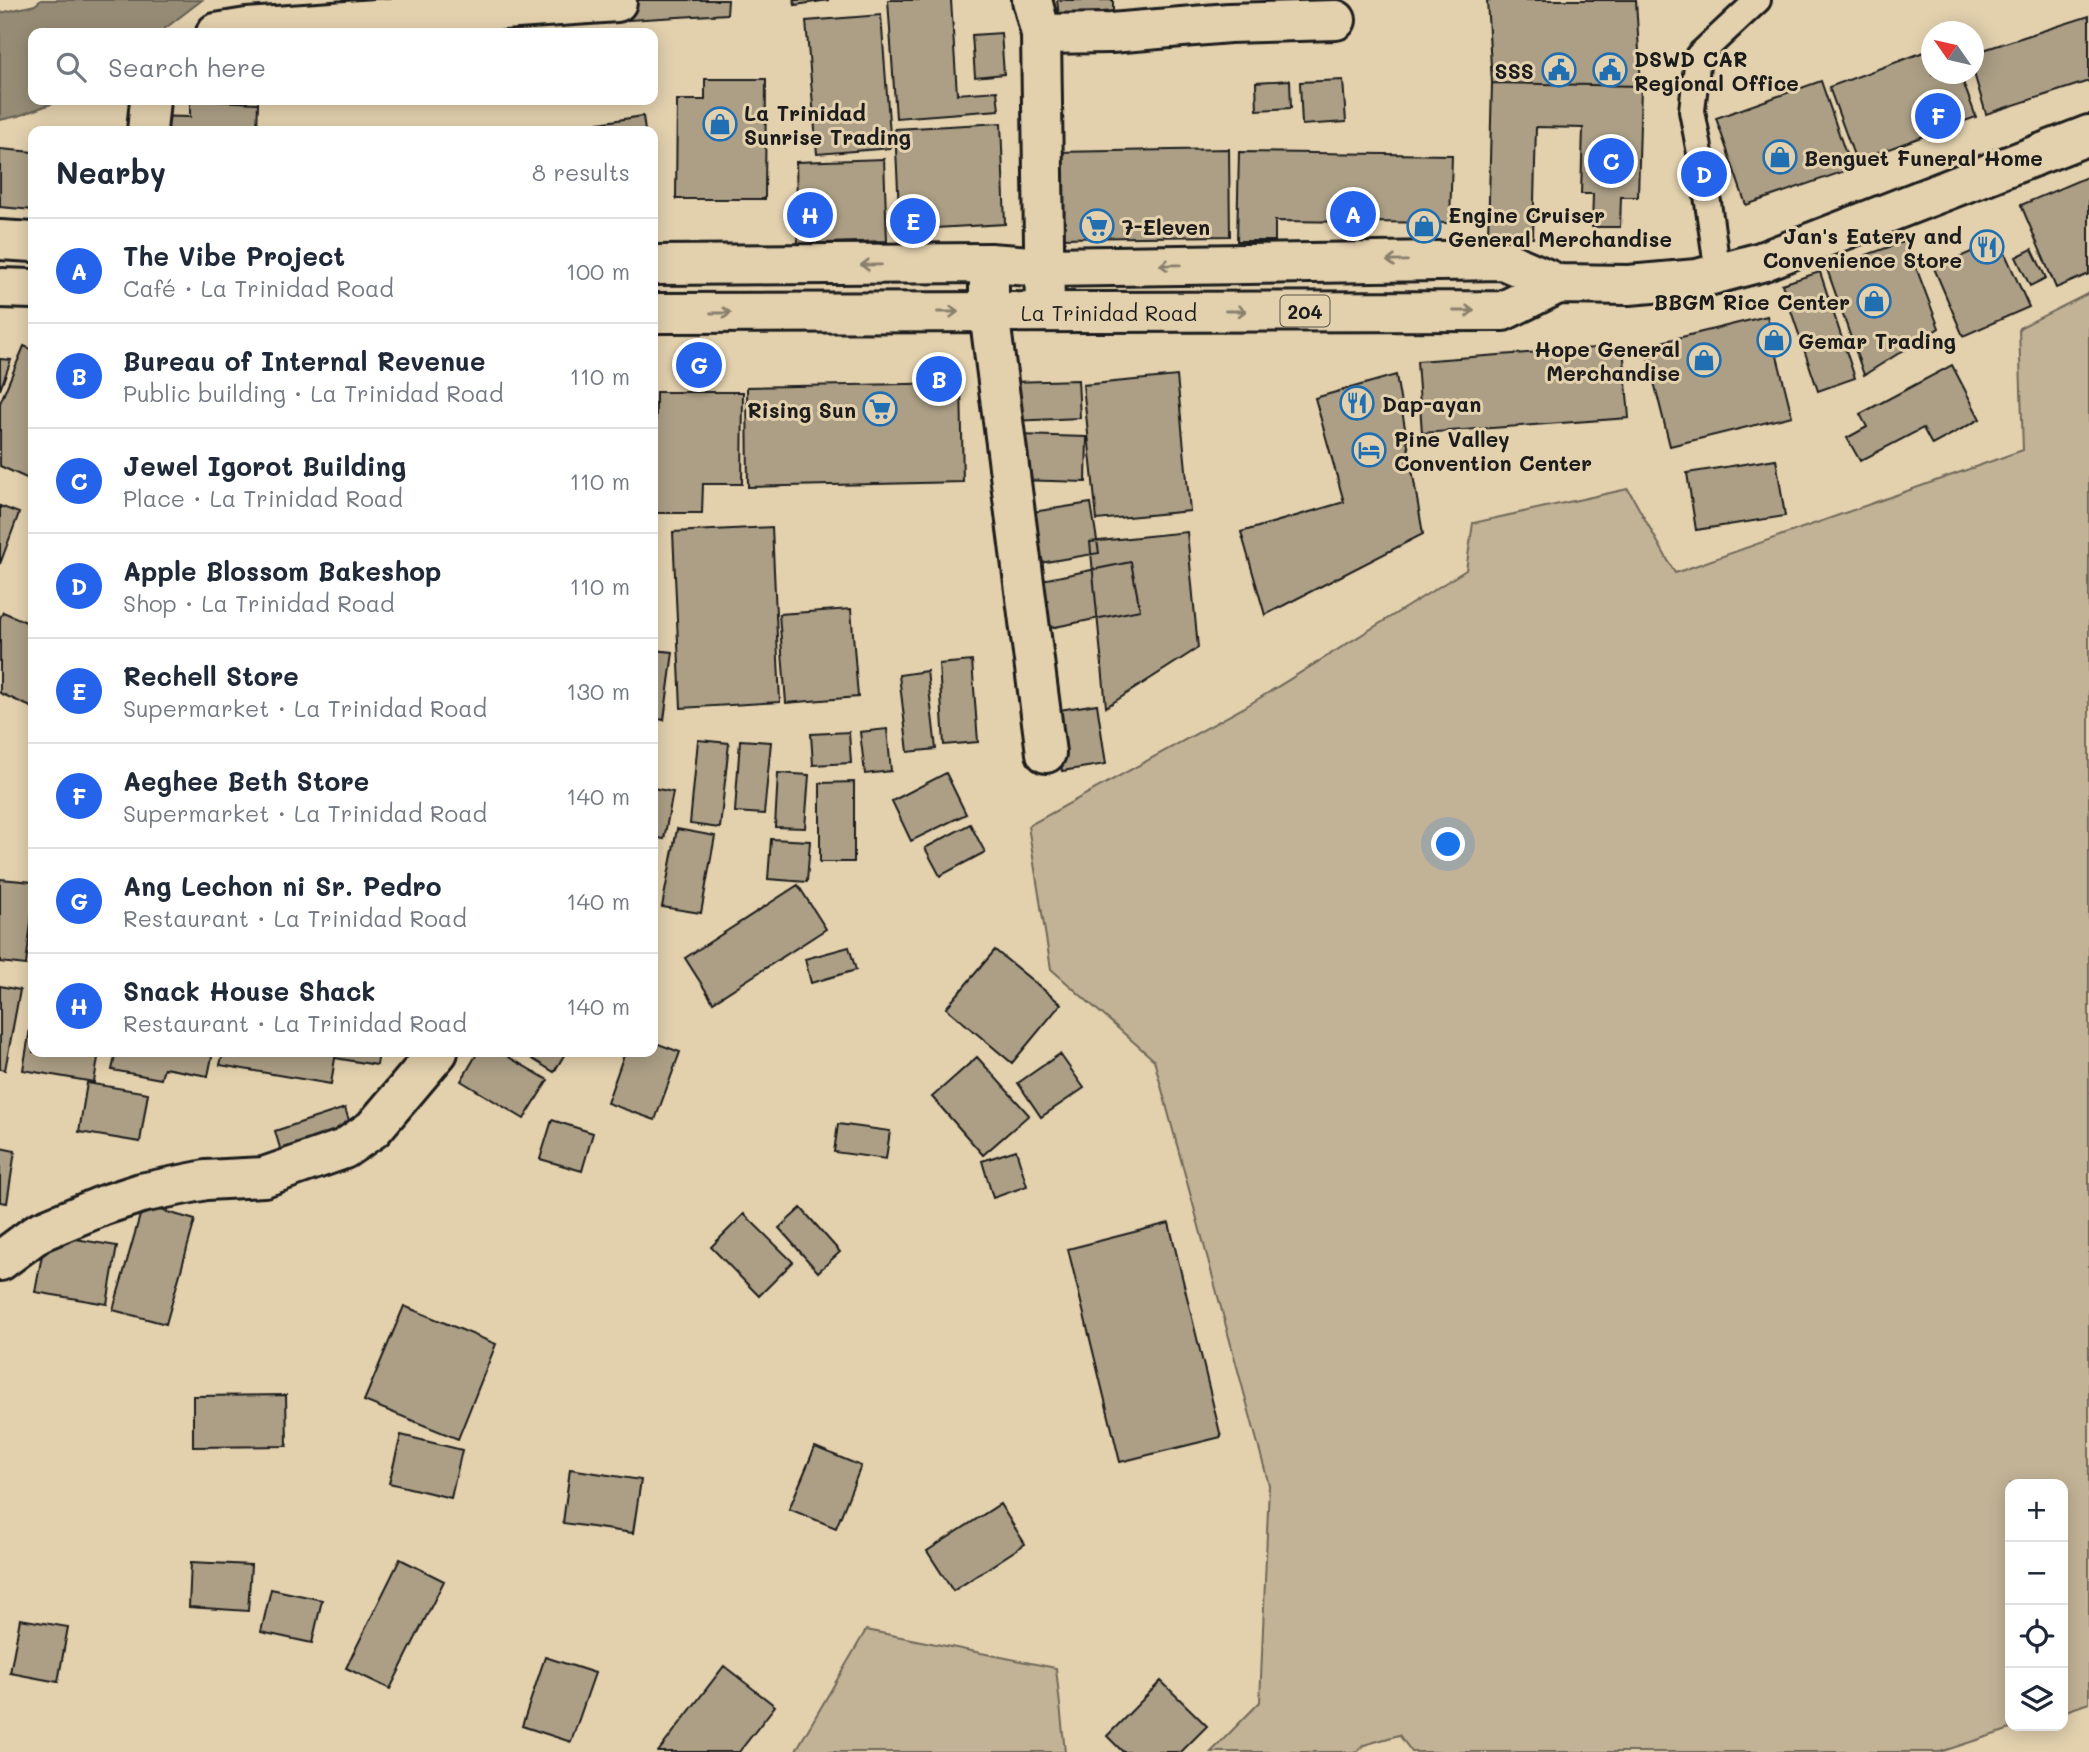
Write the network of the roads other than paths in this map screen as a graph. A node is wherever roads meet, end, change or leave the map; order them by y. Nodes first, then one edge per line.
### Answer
1 (1758, 0) edge
2 (617, 2) dead end
3 (1227, 11) edge
4 (1037, 17) edge
5 (1336, 20) dead end
6 (247, 28) edge
7 (150, 105) edge
8 (147, 126) edge
9 (2089, 135) edge
10 (0, 240) edge
11 (28, 242) edge
12 (989, 263) junction
13 (658, 265) edge
14 (1045, 267) junction
15 (1718, 274) junction
16 (1558, 284) junction
17 (0, 288) edge
18 (28, 289) edge
19 (989, 312) junction
20 (1045, 312) junction
21 (658, 313) edge
22 (1046, 753) dead end
23 (434, 1057) edge
24 (0, 1261) edge

1 - 15 lane
2 - 6 main road
3 - 4 main road
3 - 5 main road
4 - 14 main road
7 - 8 main road
9 - 15 main road, La Trinidad Road / 204
10 - 11 main road
12 -> 13 main road, La Trinidad Road / 204
12 - 14 main road, La Trinidad Road / 204
12 - 19 main road
16 -> 14 main road, La Trinidad Road / 204
14 - 20 main road
15 - 16 main road, La Trinidad Road / 204
20 -> 16 main road, La Trinidad Road / 204
17 - 18 main road
19 - 20 main road, La Trinidad Road / 204
21 -> 19 main road, La Trinidad Road / 204
19 - 22 main road
23 - 24 main road

